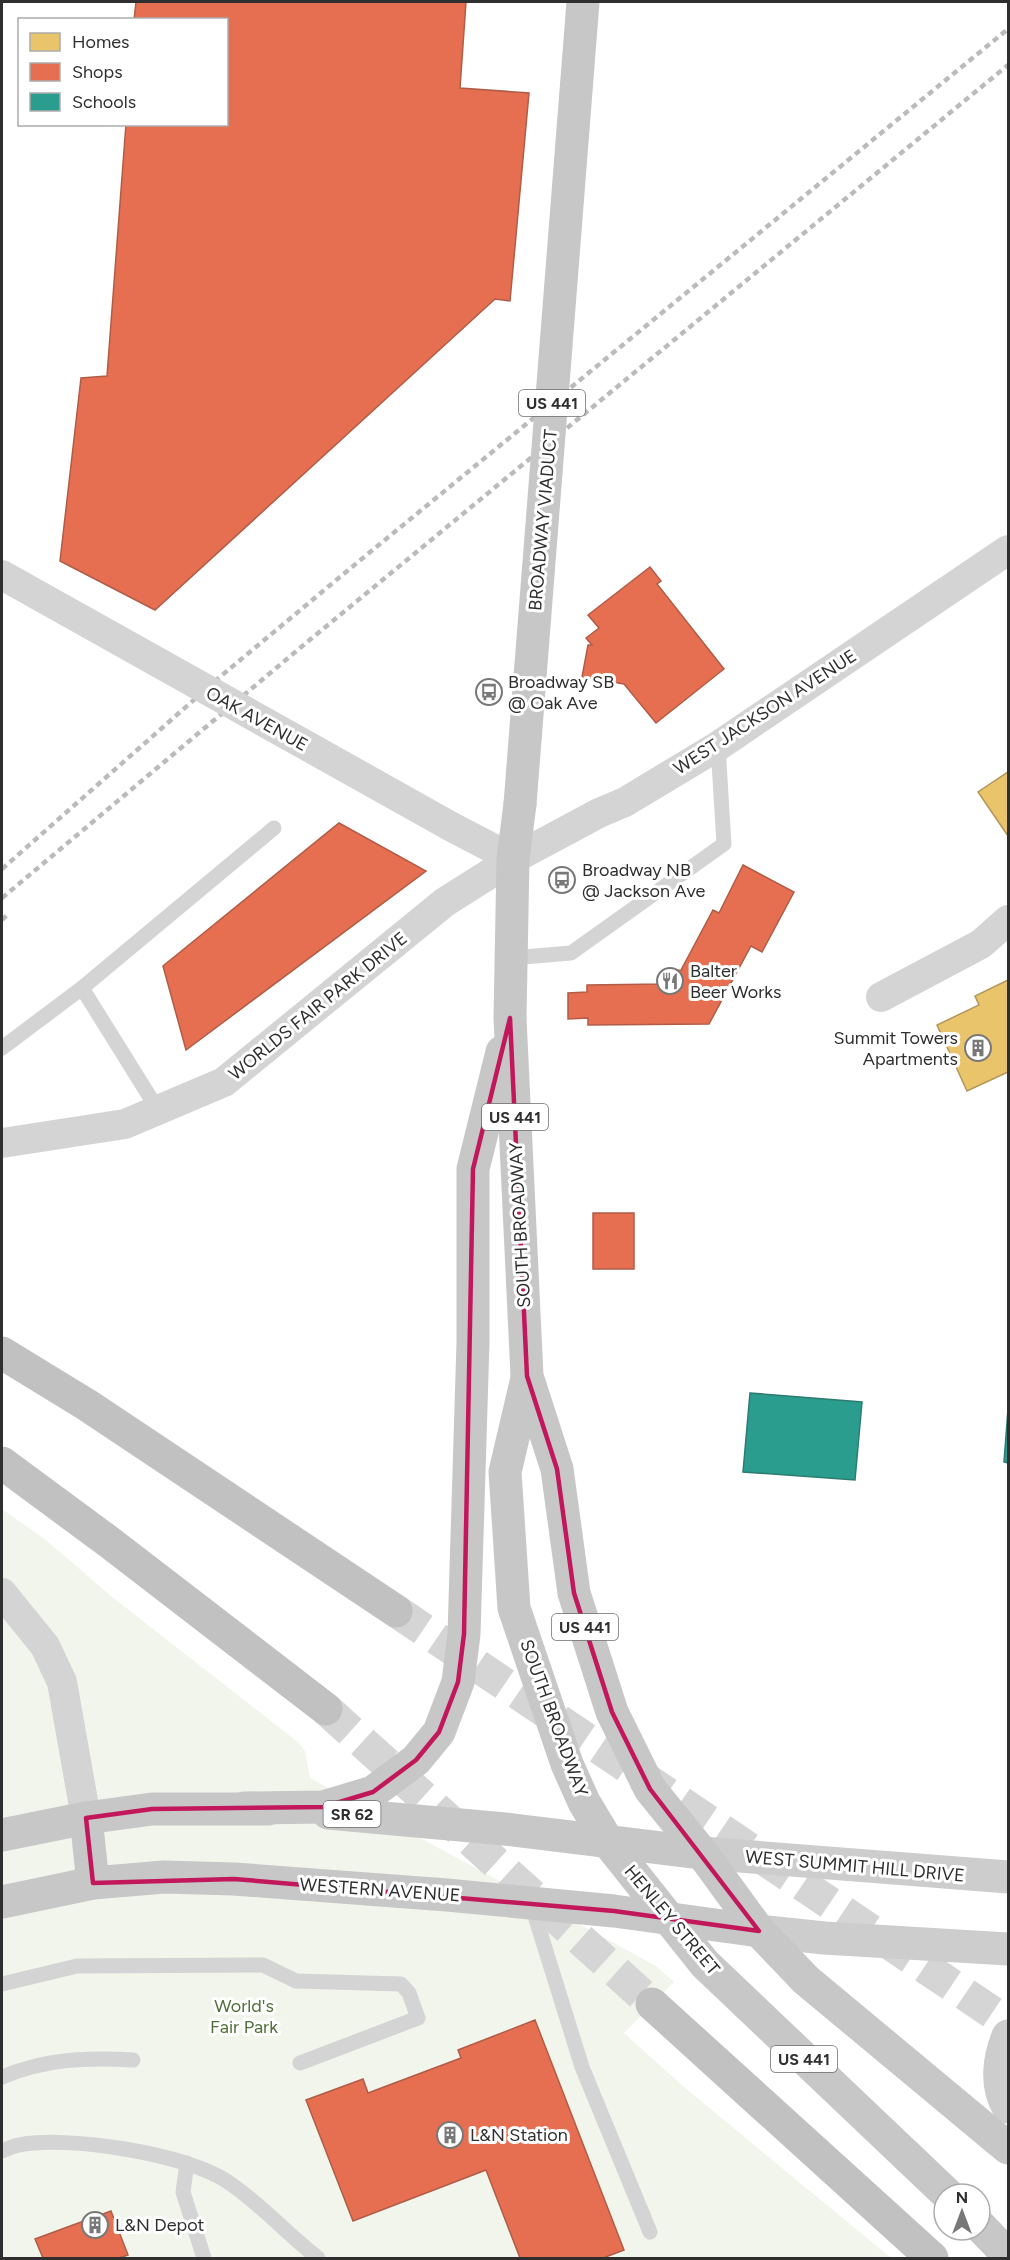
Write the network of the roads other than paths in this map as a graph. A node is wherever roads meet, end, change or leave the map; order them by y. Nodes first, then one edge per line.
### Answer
1 (583, 2) edge
2 (1008, 550) edge
3 (2, 575) edge
4 (718, 746) junction
5 (274, 828) dead end
6 (513, 859) junction
7 (1008, 920) edge
8 (511, 958) junction
9 (82, 988) junction
10 (881, 997) dead end
11 (510, 1018) junction
12 (2, 1048) edge
13 (158, 1110) junction
14 (2, 1143) edge
15 (2, 1336) edge
16 (2, 1353) edge
17 (527, 1376) junction
18 (87, 1405) junction
19 (2, 1463) edge
20 (2, 1481) edge
21 (109, 1542) junction
22 (2, 1593) edge
23 (396, 1611) tunnel mouth
24 (326, 1709) tunnel mouth
25 (245, 1808) junction
26 (86, 1818) junction
27 (2, 1835) edge
28 (608, 1842) junction
29 (702, 1853) junction
30 (1008, 1877) edge
31 (93, 1883) junction
32 (2, 1902) edge
33 (531, 1903) junction
34 (667, 1919) junction
35 (759, 1931) junction
36 (1008, 1949) edge
37 (2, 1984) edge
38 (652, 2004) tunnel mouth
39 (1008, 2036) edge
40 (133, 2061) dead end
41 (300, 2063) dead end
42 (2, 2077) edge
43 (1008, 2108) edge
44 (1008, 2148) edge
45 (2, 2150) edge
46 (187, 2163) junction
47 (934, 2182) edge
48 (650, 2232) dead end
49 (992, 2238) edge
50 (1008, 2255) edge
51 (204, 2259) edge
52 (318, 2259) edge
53 (932, 2259) edge

1 - 6 main road, BROADWAY VIADUCT / US 441, bridge
2 - 4 street, WEST JACKSON AVENUE
3 - 6 street, OAK AVENUE, bridge
4 - 6 street, WEST JACKSON AVENUE
4 - 8 lane
5 - 9 lane
6 - 8 main road, SOUTH BROADWAY / US 441
6 - 13 street, WORLDS FAIR PARK DRIVE
7 - 10 street
8 - 11 main road, SOUTH BROADWAY / US 441
9 - 12 lane
9 - 13 lane
11 - 17 main road, SOUTH BROADWAY / US 441
11 - 25 main road
13 - 14 street, WORLDS FAIR PARK DRIVE
15 - 18 highway
16 - 18 highway
17 - 28 main road, SOUTH BROADWAY / US 441
17 - 29 main road, SOUTH BROADWAY / US 441
18 - 23 highway
19 - 21 highway
20 - 21 highway
21 - 24 highway
22 - 26 street
25 - 26 main road, SR 62
25 - 28 main road, SR 62
26 - 27 main road, SR 62
26 - 31 main road
28 - 29 main road, SR 62
28 - 34 main road, HENLEY STREET / US 441
29 - 30 main road, WEST SUMMIT HILL DRIVE
29 - 35 main road, US 441
31 - 32 main road, WESTERN AVENUE
31 - 33 main road, WESTERN AVENUE
33 - 34 main road, WESTERN AVENUE
33 - 48 lane
34 - 35 main road, WESTERN AVENUE
34 - 47 main road, HENLEY STREET / US 441
35 - 36 main road
35 - 44 main road, US 441
37 - 41 lane
38 - 53 highway
39 - 43 main road
40 - 42 lane
45 - 46 lane
46 - 51 lane
46 - 52 lane
49 - 50 main road

